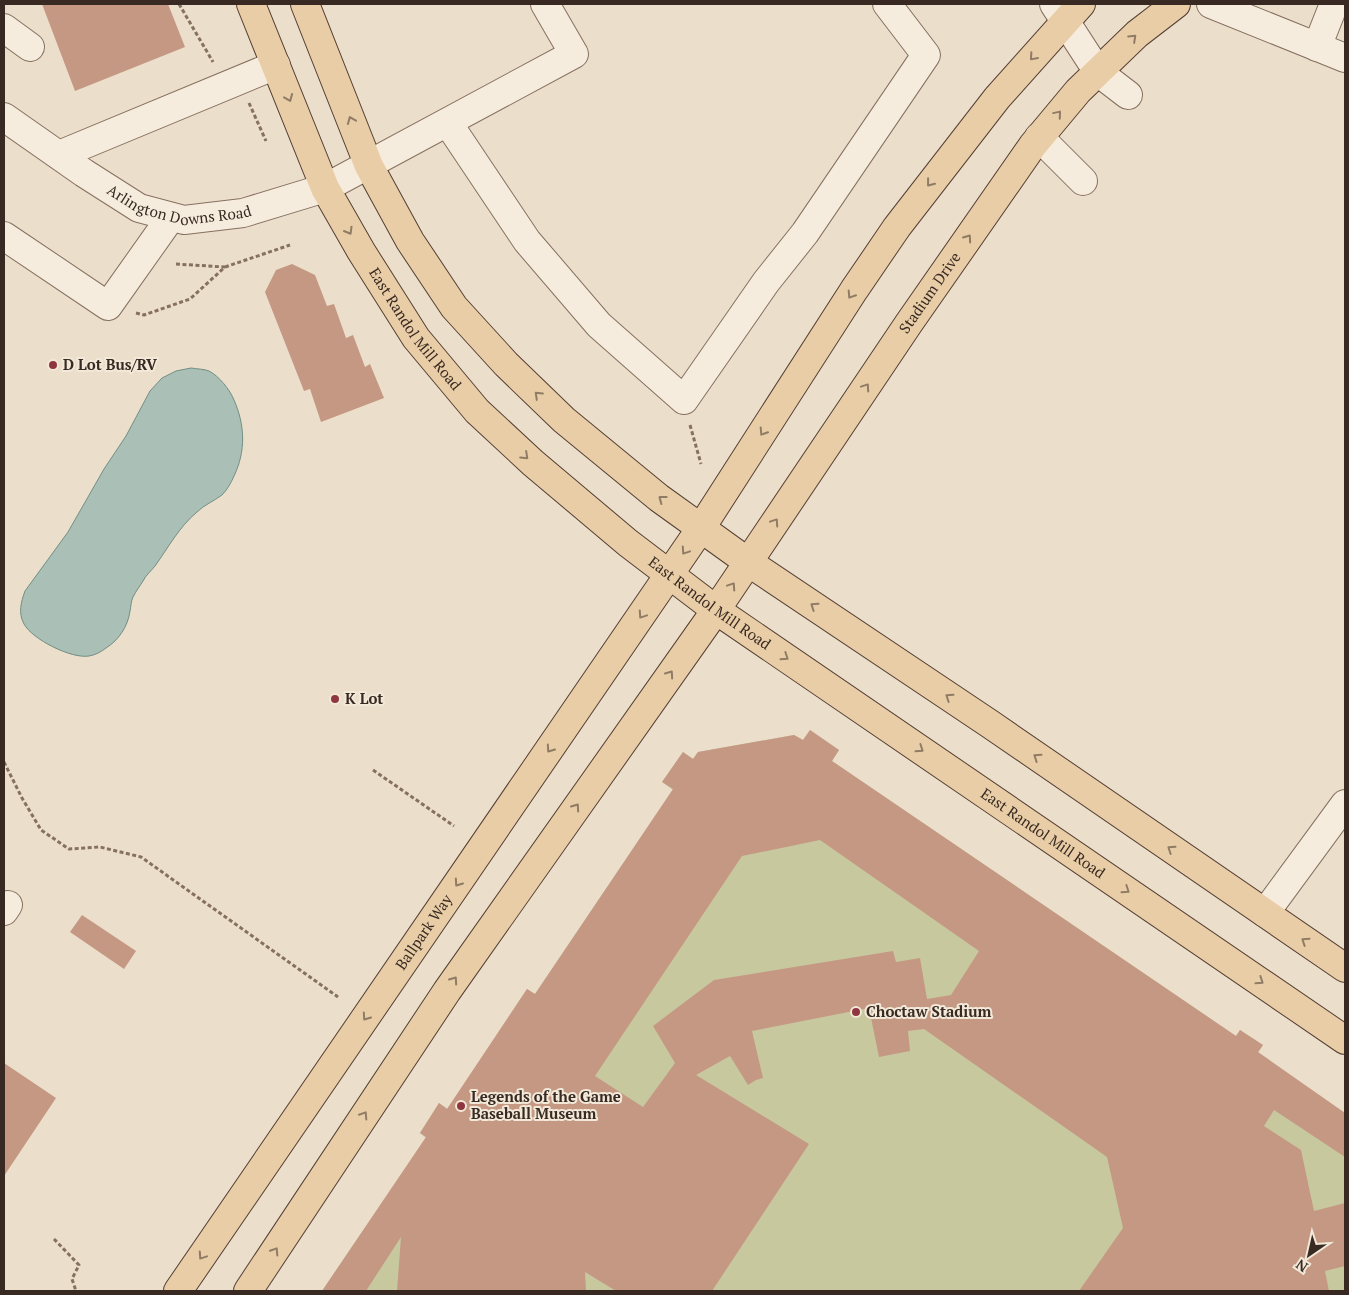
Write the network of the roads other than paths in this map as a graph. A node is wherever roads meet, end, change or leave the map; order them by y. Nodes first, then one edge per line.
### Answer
1 (251, 4) edge
2 (305, 4) edge
3 (545, 4) edge
4 (886, 4) edge
5 (1176, 4) edge
6 (1211, 4) edge
7 (1334, 4) edge
8 (1067, 9) edge
9 (4, 28) edge
10 (30, 47) dead end
11 (1317, 47) junction
12 (1345, 58) edge
13 (276, 65) junction
14 (1098, 72) junction
15 (1128, 95) dead end
16 (4, 117) edge
17 (448, 123) junction
18 (1039, 137) junction
19 (59, 155) junction
20 (369, 166) junction
21 (1083, 181) dead end
22 (325, 188) junction
23 (171, 216) junction
24 (4, 236) edge
25 (701, 528) junction
26 (748, 562) junction
27 (670, 574) junction
28 (716, 610) junction
29 (1345, 804) edge
30 (1265, 913) junction
31 (1345, 968) edge
32 (1345, 1040) edge
33 (178, 1291) edge
34 (248, 1291) edge

1 - 13 main road, East Randol Mill Road
20 -> 2 main road
3 - 17 street, Arlington Downs Road
4 - 17 street
14 -> 5 main road, Stadium Drive
6 - 11 street
7 - 11 street
8 - 14 street
8 -> 25 main road
9 - 10 street
11 - 12 street
13 - 19 street
13 -> 22 main road, East Randol Mill Road
14 - 15 street
18 -> 14 main road, Stadium Drive
16 - 19 street, Arlington Downs Road
17 - 20 street, Arlington Downs Road
18 - 21 street
26 -> 18 main road, Stadium Drive
19 - 23 street, Arlington Downs Road
20 - 22 street, Arlington Downs Road
25 -> 20 main road
22 - 23 street, Arlington Downs Road
22 -> 27 main road, East Randol Mill Road
23 - 24 street
25 - 26 main road
25 -> 27 main road
28 -> 26 main road, Stadium Drive
30 -> 26 main road
27 - 28 main road, East Randol Mill Road
27 -> 33 main road, Ballpark Way
28 -> 32 main road, East Randol Mill Road
34 -> 28 main road
29 - 30 street
31 -> 30 main road

